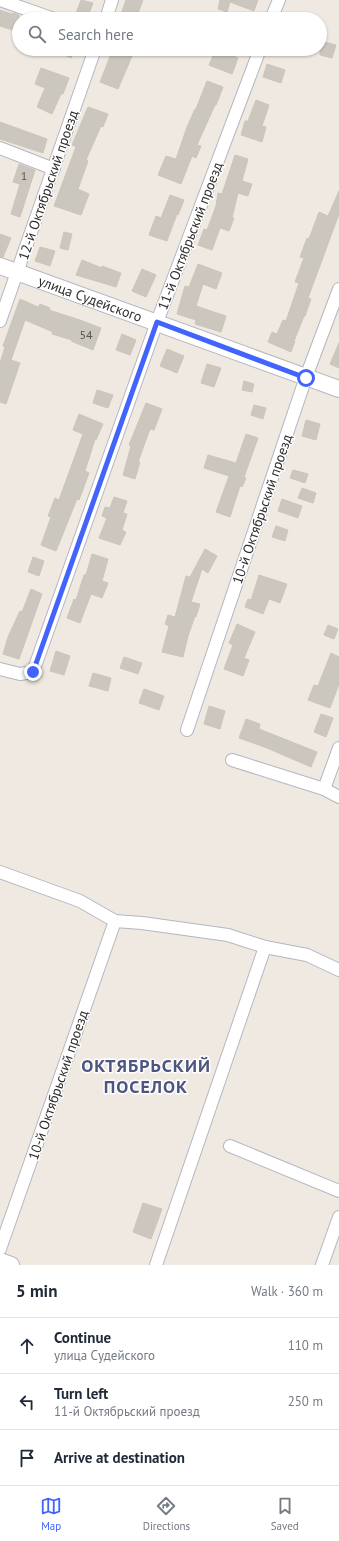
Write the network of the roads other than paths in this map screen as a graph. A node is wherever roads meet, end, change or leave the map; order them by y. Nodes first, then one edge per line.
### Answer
1 (0, 0) edge
2 (112, 0) edge
3 (279, 0) edge
4 (34, 12) edge
5 (108, 12) edge
6 (275, 12) edge
7 (93, 56) edge
8 (257, 56) edge
9 (0, 148) edge
10 (54, 169) junction
11 (0, 266) edge
12 (18, 273) junction
13 (339, 290) edge
14 (0, 321) edge
15 (157, 322) junction
16 (306, 378) junction
17 (339, 389) edge
18 (0, 669) edge
19 (187, 730) dead end
20 (339, 748) edge
21 (232, 760) dead end
22 (324, 789) junction
23 (339, 797) edge
24 (0, 872) edge
25 (115, 921) junction
26 (265, 947) junction
27 (339, 970) edge
28 (230, 1146) dead end
29 (339, 1191) edge
30 (339, 1217) edge
31 (0, 1248) edge
32 (0, 1261) edge
33 (11, 1265) edge
34 (156, 1265) edge
35 (322, 1265) edge

1 - 4 street
2 - 5 street
3 - 6 street
7 - 10 street, 12-й Октябрьский проезд
8 - 15 street, 11-й Октябрьский проезд
9 - 10 street
10 - 12 street, 12-й Октябрьский проезд
11 - 12 street, улица Судейского
12 - 14 street, 12-й Октябрьский проезд
12 - 15 street, улица Судейского
13 - 16 street, 10-й Октябрьский проезд
15 - 16 street, улица Судейского
15 - 18 street, 11-й Октябрьский проезд
16 - 17 street, улица Судейского
16 - 19 street, 10-й Октябрьский проезд
20 - 22 street
21 - 22 street
22 - 23 street
24 - 25 street
25 - 26 street
25 - 31 street, 10-й Октябрьский проезд
26 - 27 street
26 - 34 street
28 - 29 street
30 - 35 street
32 - 33 street

